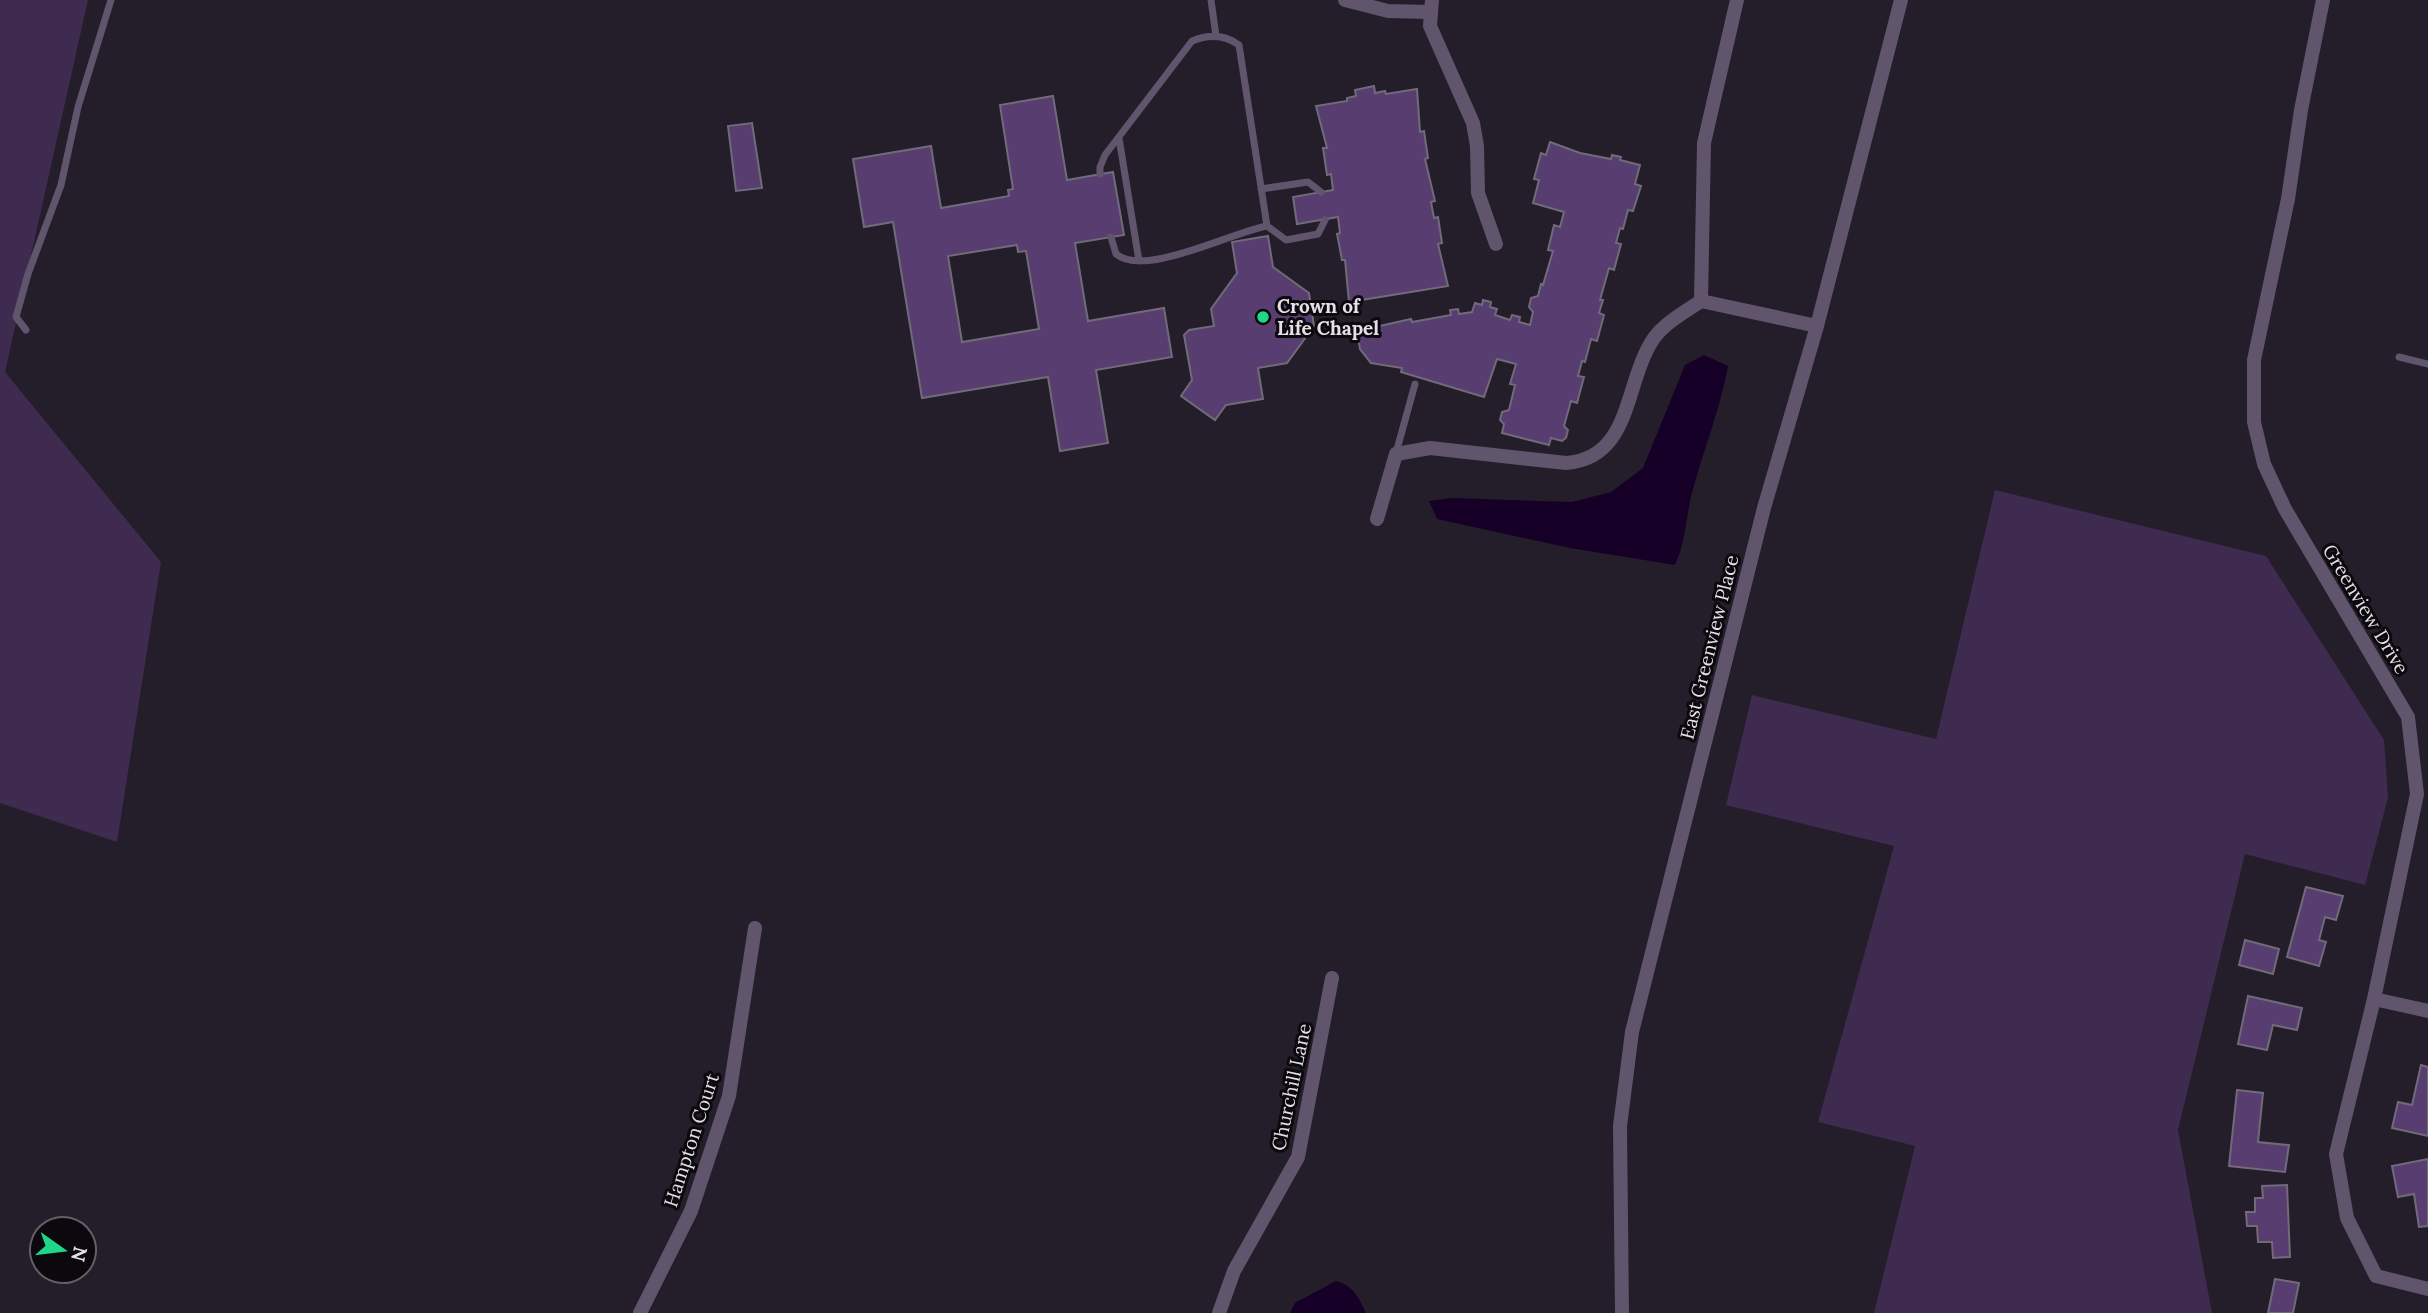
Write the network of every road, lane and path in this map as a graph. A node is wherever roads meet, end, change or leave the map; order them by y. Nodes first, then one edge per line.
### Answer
1 (111, 0) edge
2 (1211, 0) edge
3 (1345, 0) edge
4 (1737, 0) edge
5 (1901, 0) edge
6 (2322, 0) edge
7 (1431, 6) edge
8 (1216, 36) junction
9 (1119, 138) junction
10 (1100, 174) dead end
11 (1261, 188) junction
12 (1321, 192) dead end
13 (1325, 220) dead end
14 (1267, 226) junction
15 (1111, 237) dead end
16 (1496, 244) dead end
17 (1139, 261) junction
18 (1701, 301) junction
19 (1817, 326) junction
20 (26, 330) dead end
21 (2399, 357) dead end
22 (2428, 364) edge
23 (1415, 384) dead end
24 (1396, 454) junction
25 (1377, 519) dead end
26 (755, 928) dead end
27 (1332, 978) dead end
28 (2374, 999) junction
29 (2428, 1011) edge
30 (2428, 1289) edge
31 (640, 1313) edge
32 (1219, 1313) edge
33 (1622, 1313) edge

1 - 20 lane
2 - 8 lane
3 - 7 street
4 - 18 street
5 - 19 street, East Greenview Place
6 - 28 street, Greenview Drive
7 - 16 street
8 - 9 lane
8 - 11 lane
9 - 10 lane
9 - 17 lane
11 - 12 lane
11 - 14 lane
13 - 14 lane
14 - 17 lane
15 - 17 lane
18 - 19 street
18 - 24 street
19 - 33 street, East Greenview Place
21 - 22 lane
23 - 24 lane
24 - 25 street
26 - 31 street, Hampton Court
27 - 32 street, Churchill Lane
28 - 29 street
28 - 30 street, Greenview Drive

